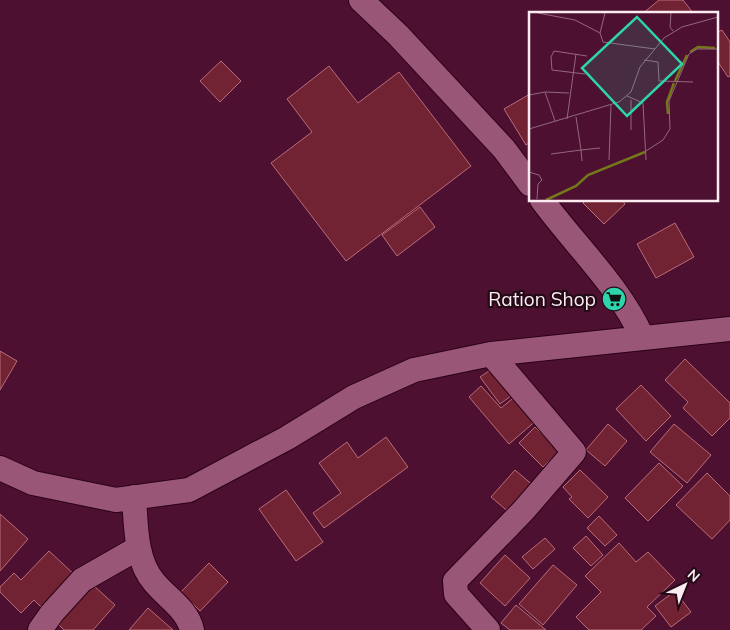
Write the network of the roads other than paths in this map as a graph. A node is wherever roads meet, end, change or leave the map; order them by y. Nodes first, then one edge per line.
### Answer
1 (361, 0) edge
2 (529, 183) edge
3 (543, 201) edge
4 (730, 329) edge
5 (642, 337) junction
6 (491, 354) junction
7 (0, 468) edge
8 (134, 497) junction
9 (138, 548) junction
10 (40, 630) edge
11 (192, 630) edge
12 (488, 630) edge

1 - 2 street
3 - 5 street
4 - 5 street
5 - 6 street
6 - 8 street
6 - 12 street
7 - 8 street
8 - 9 street
9 - 10 street
9 - 11 street

